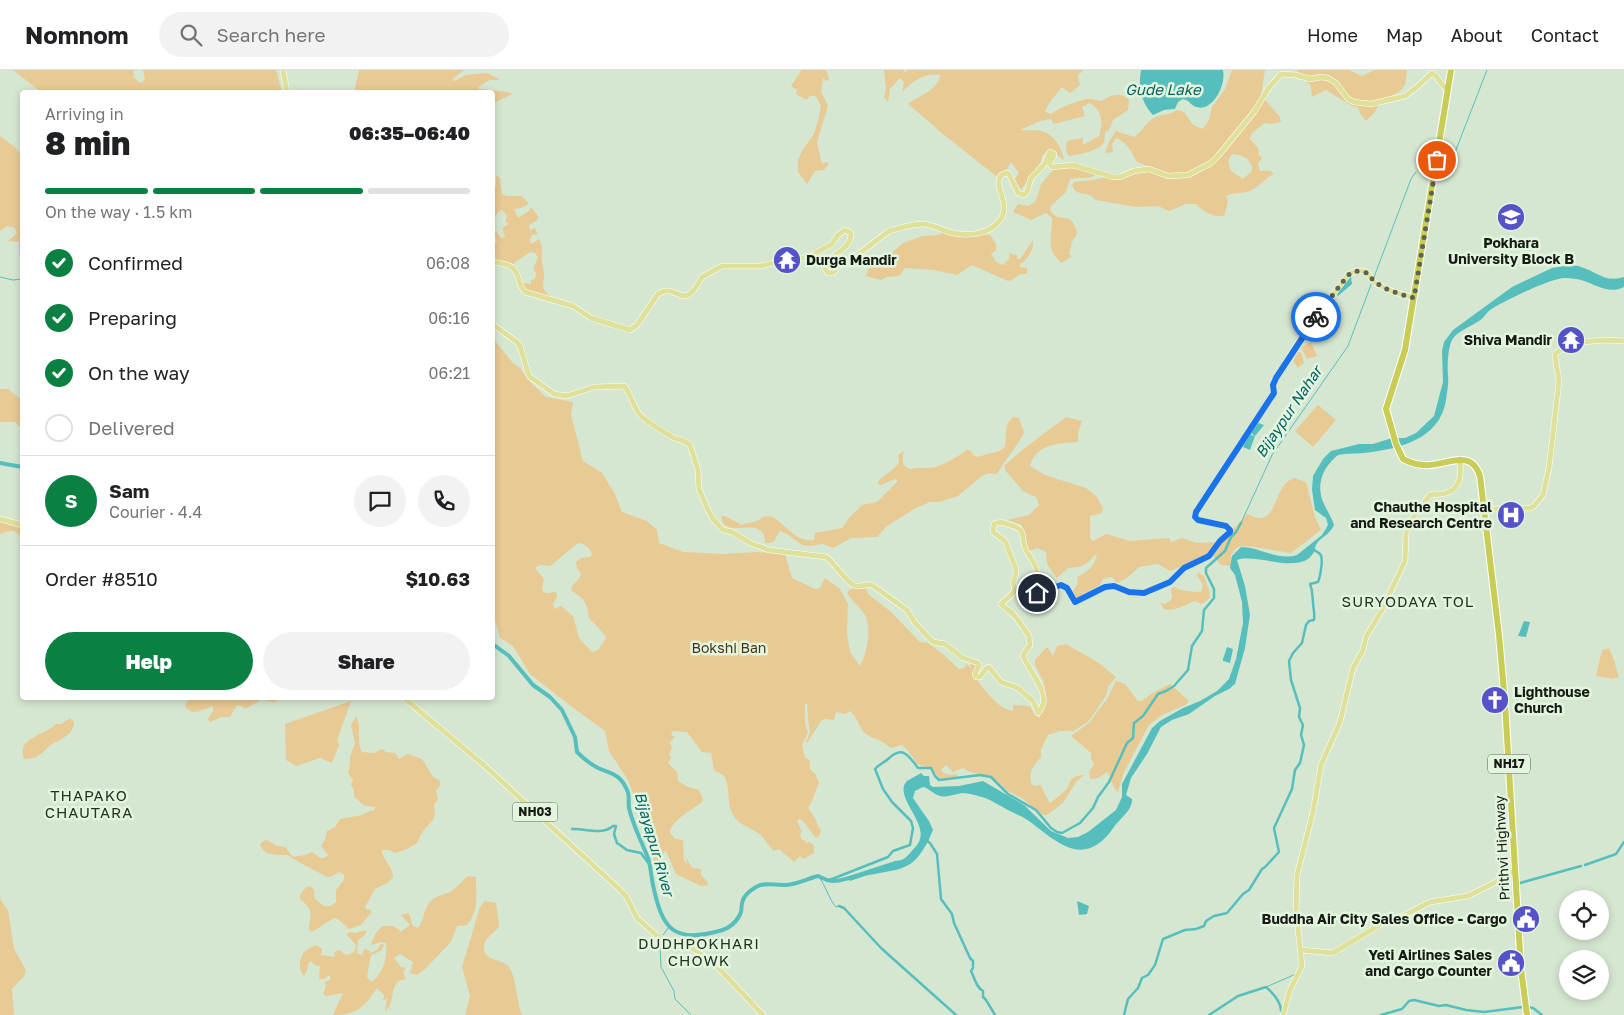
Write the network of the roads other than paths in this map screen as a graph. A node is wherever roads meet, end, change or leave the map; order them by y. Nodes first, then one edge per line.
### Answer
1 (283, 70) edge
2 (1451, 70) edge
3 (1448, 89) junction
4 (287, 90) edge
5 (495, 262) edge
6 (1414, 298) junction
7 (495, 326) edge
8 (1624, 341) edge
9 (1460, 460) junction
10 (1485, 513) junction
11 (0, 519) edge
12 (20, 525) edge
13 (406, 700) edge
14 (1515, 871) junction
15 (1301, 950) junction
16 (764, 1015) edge
17 (1283, 1015) edge
18 (1527, 1015) edge

1 - 4 main road
2 - 3 highway
3 - 5 main road
3 - 6 highway
6 - 7 main road
6 - 9 highway
8 - 10 main road
9 - 10 highway, Prithvi Highway / NH17
9 - 15 main road
10 - 14 highway, Prithvi Highway / NH17
11 - 12 main road
13 - 16 main road, NH03
14 - 15 main road
14 - 18 highway, Prithvi Highway / NH17
15 - 17 main road

